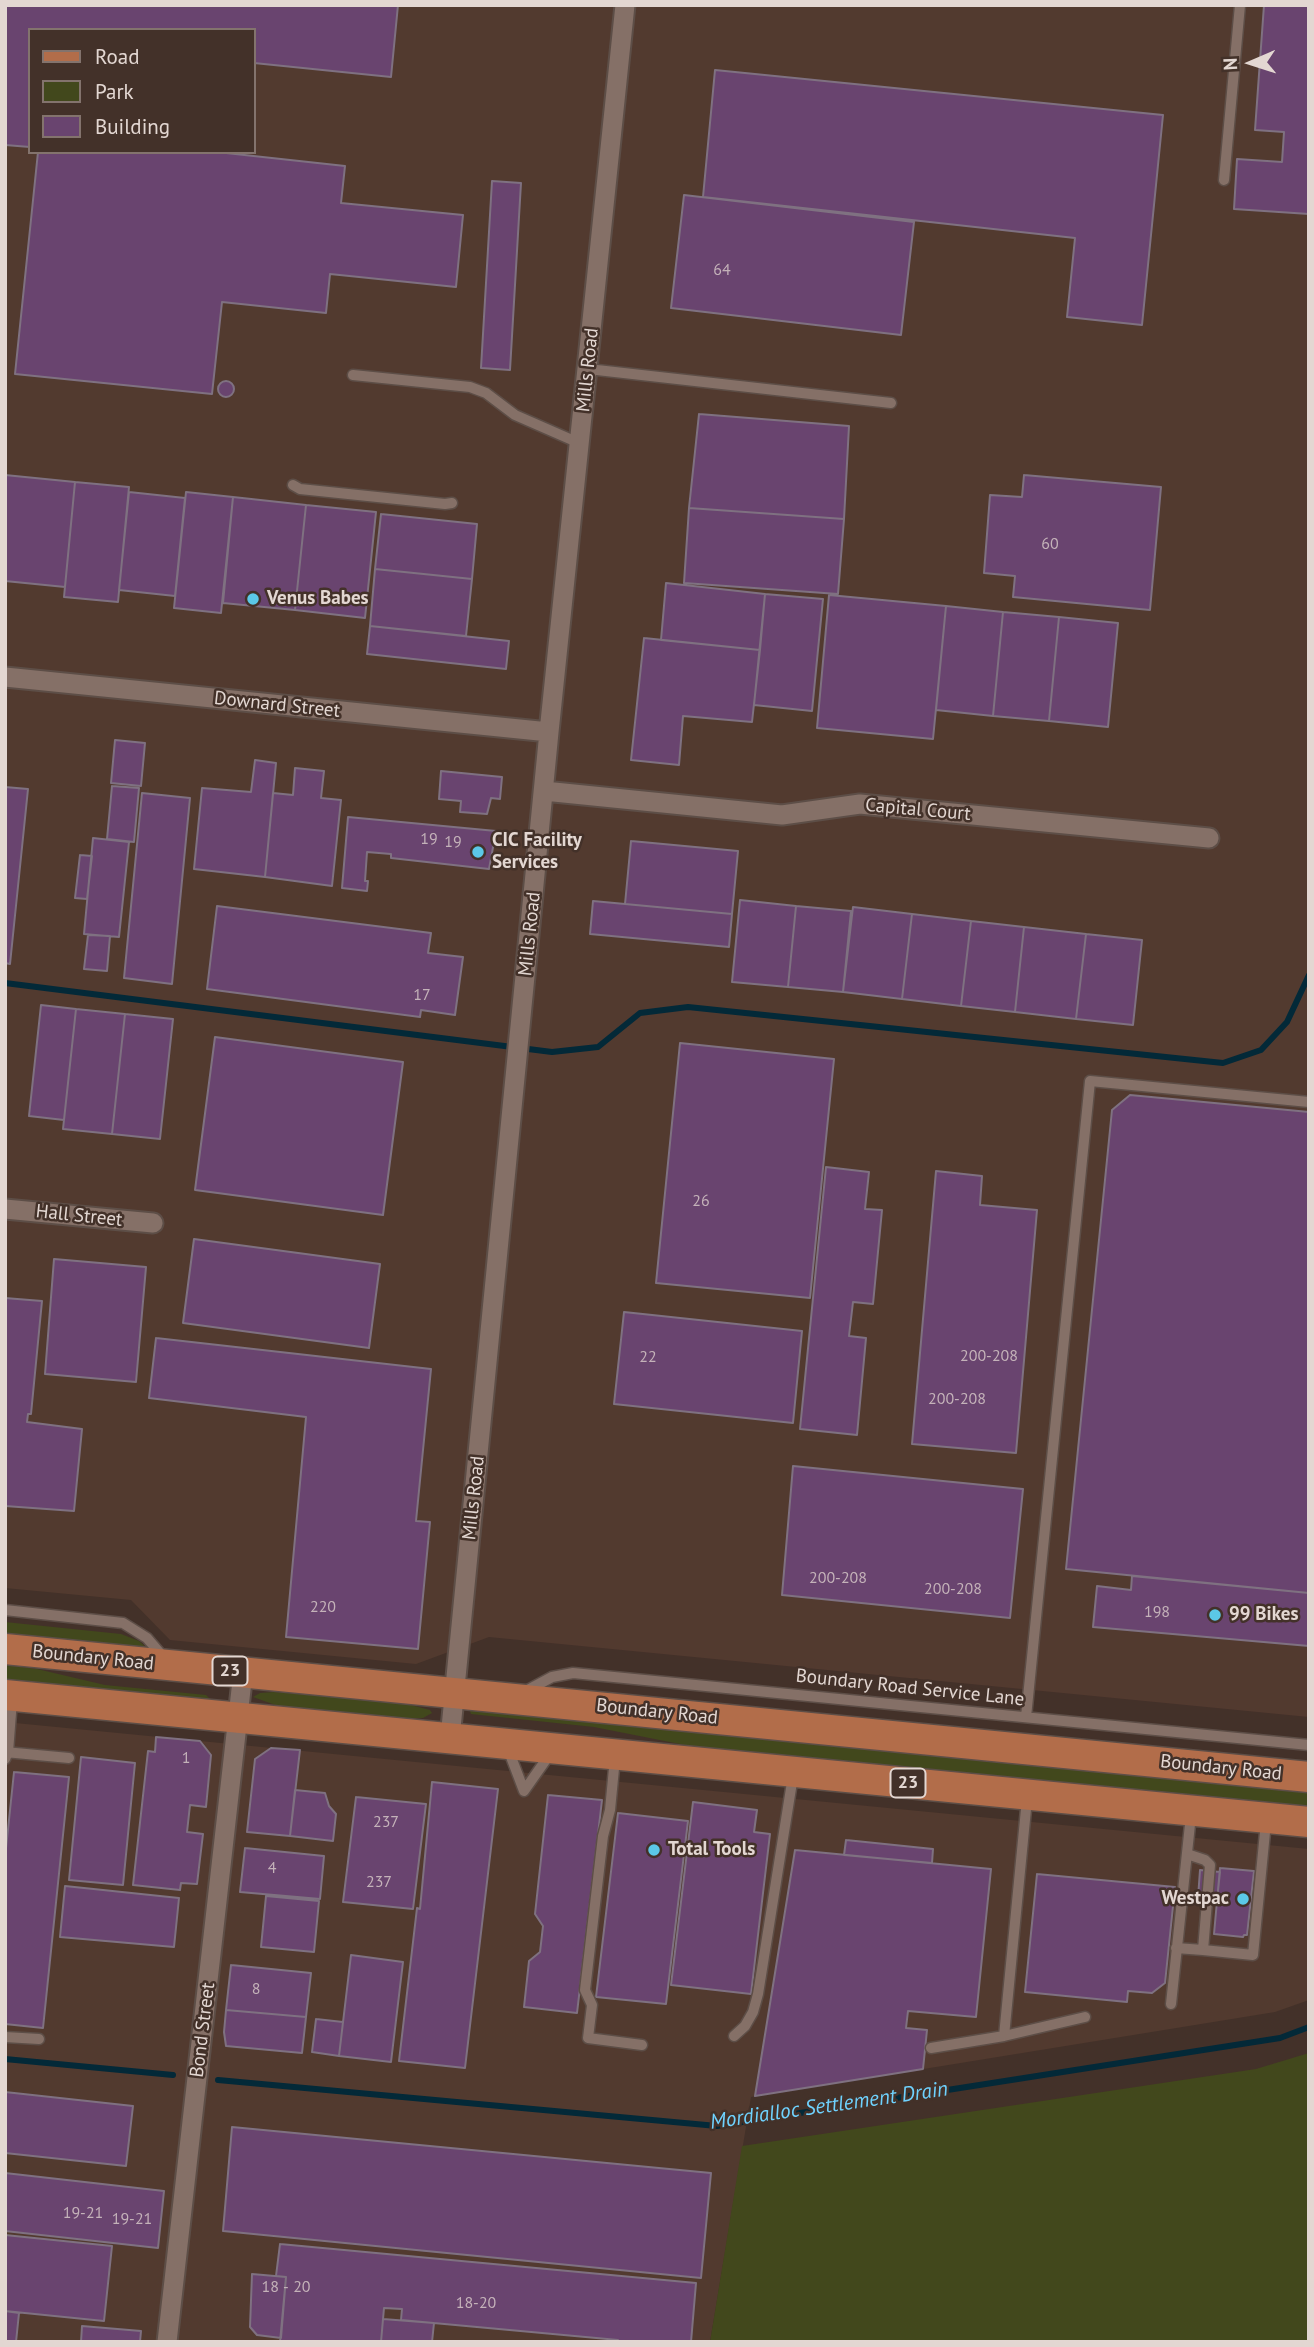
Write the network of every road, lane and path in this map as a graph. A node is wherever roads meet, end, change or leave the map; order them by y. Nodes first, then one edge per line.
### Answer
1 (625, 5) edge
2 (1240, 5) edge
3 (1224, 180) dead end
4 (588, 369) junction
5 (353, 375) dead end
6 (891, 403) dead end
7 (580, 444) junction
8 (293, 485) dead end
9 (452, 503) dead end
10 (5, 677) edge
11 (550, 732) junction
12 (544, 791) junction
13 (1209, 838) dead end
14 (1309, 1102) edge
15 (5, 1209) edge
16 (153, 1223) dead end
17 (5, 1610) edge
18 (5, 1649) edge
19 (172, 1665) junction
20 (243, 1672) junction
21 (455, 1692) junction
22 (9, 1696) edge
23 (513, 1698) junction
24 (1026, 1717) junction
25 (238, 1718) junction
26 (450, 1738) junction
27 (506, 1743) junction
28 (1309, 1745) edge
29 (554, 1748) junction
30 (6, 1754) edge
31 (615, 1754) junction
32 (69, 1758) dead end
33 (794, 1772) junction
34 (1309, 1777) edge
35 (1027, 1794) junction
36 (1192, 1811) junction
37 (1266, 1818) junction
38 (1309, 1822) edge
39 (1187, 1854) junction
40 (1177, 1948) junction
41 (1203, 1950) junction
42 (1171, 2004) dead end
43 (1085, 2017) dead end
44 (734, 2036) dead end
45 (1003, 2036) junction
46 (5, 2037) edge
47 (39, 2039) dead end
48 (642, 2045) dead end
49 (931, 2048) dead end
50 (167, 2342) edge

1 - 4 street, Mills Road
2 - 3 lane
4 - 6 lane
4 - 7 street, Mills Road
5 - 7 lane
7 - 11 street, Mills Road
8 - 9 lane
10 - 11 street, Downard Street
11 - 12 street, Mills Road
12 - 13 street, Capital Court
12 - 21 street, Mills Road
14 - 24 lane
15 - 16 street, Hall Street
17 - 19 lane
18 - 19 main road, Boundary Road / 23
19 - 20 main road, Boundary Road / 23
20 - 21 main road, Boundary Road / 23
20 - 25 street, Bond Street
21 - 23 main road, Boundary Road / 23
21 - 26 street, Mills Road
22 - 25 main road, 23
22 - 30 lane
23 - 24 lane, Boundary Road Service Lane
23 - 34 main road, Boundary Road / 23
24 - 28 lane, Boundary Road Service Lane
25 - 26 main road, 23
25 - 50 street, Bond Street
26 - 27 main road, 23
27 - 29 main road, 23
27 - 29 lane
29 - 31 main road, 23
30 - 32 lane
31 - 33 main road, 23
31 - 48 lane
33 - 35 main road, 23
33 - 44 lane
35 - 36 main road, 23
35 - 45 lane
36 - 37 main road, 23
36 - 39 lane
37 - 38 main road, 23
37 - 41 lane
39 - 40 lane
39 - 41 lane
40 - 41 lane
40 - 42 lane
43 - 45 lane
45 - 49 lane
46 - 47 lane

